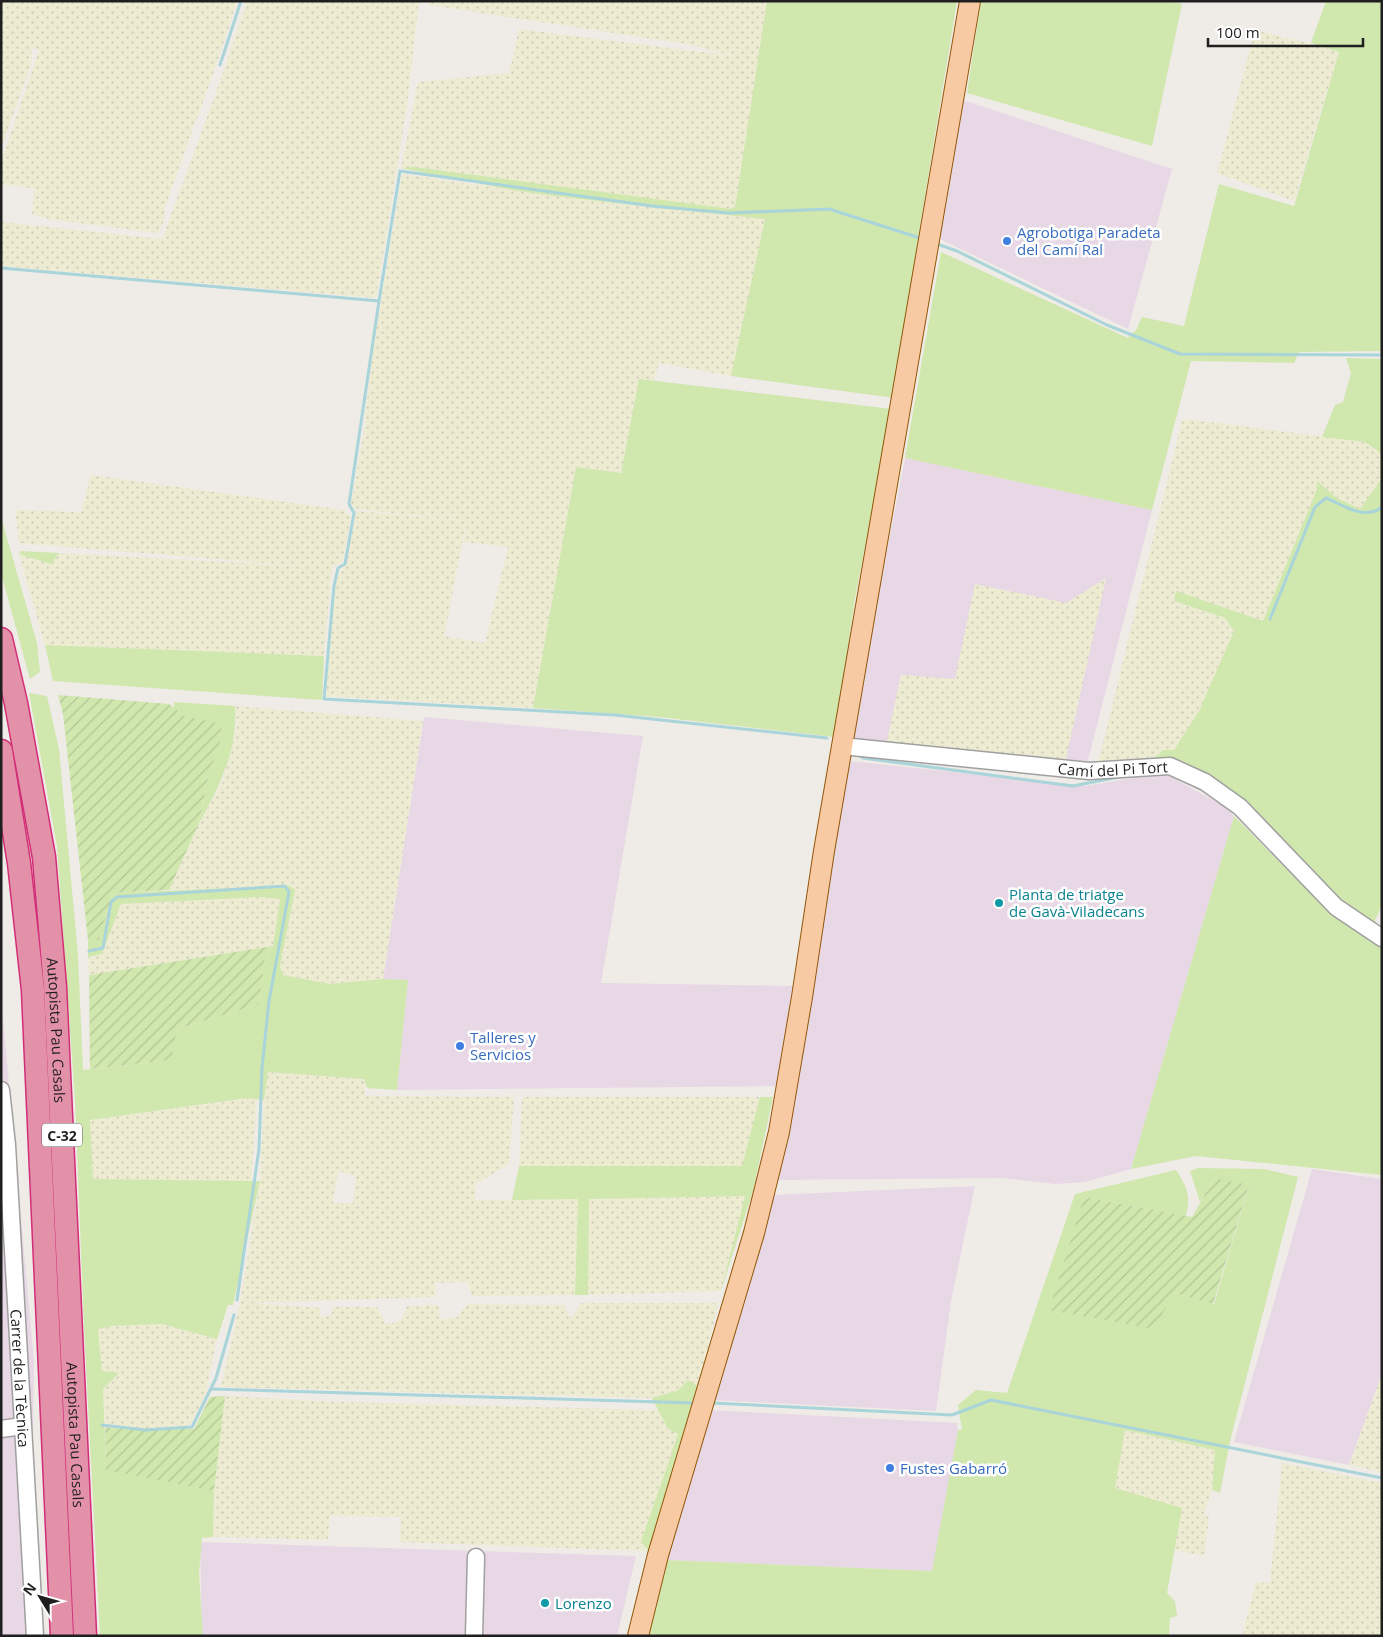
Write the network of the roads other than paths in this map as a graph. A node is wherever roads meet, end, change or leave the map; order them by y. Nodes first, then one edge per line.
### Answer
1 (970, 1) edge
2 (1, 639) edge
3 (842, 746) junction
4 (1, 751) edge
5 (1382, 938) edge
6 (1, 1090) edge
7 (22, 1426) junction
8 (1, 1429) edge
9 (476, 1557) dead end
10 (35, 1636) edge
11 (62, 1636) edge
12 (86, 1636) edge
13 (474, 1636) edge
14 (638, 1636) edge

1 - 3 main road
2 - 12 highway, Autopista Pau Casals / C-32
3 - 5 street, Camí del Pi Tort
3 - 14 main road
4 - 11 highway, Autopista Pau Casals / C-32
6 - 7 street, Carrer de la Tècnica
7 - 8 street
7 - 10 street, Carrer de la Tècnica
9 - 13 street

